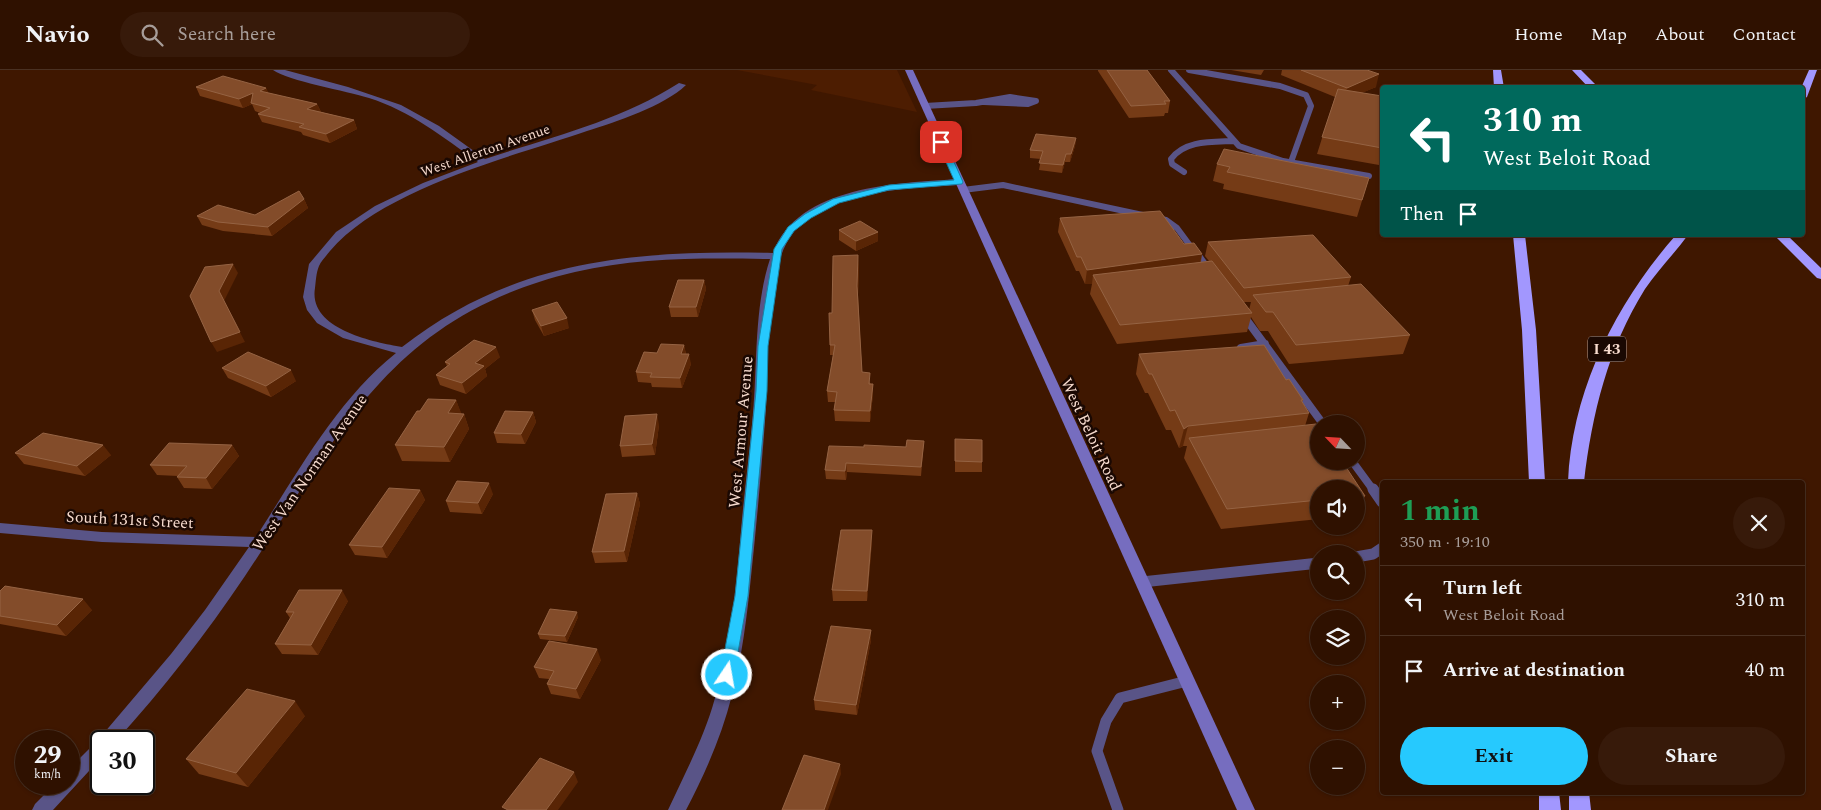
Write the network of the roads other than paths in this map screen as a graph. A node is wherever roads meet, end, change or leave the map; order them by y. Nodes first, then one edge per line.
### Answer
1 (277, 70) edge
2 (909, 70) edge
3 (1171, 70) edge
4 (1189, 70) edge
5 (1497, 70) edge
6 (1576, 70) edge
7 (1813, 70) edge
8 (682, 85) dead end
9 (1499, 85) edge
10 (1592, 85) edge
11 (1805, 90) edge
12 (984, 102) junction
13 (925, 106) junction
14 (1234, 141) junction
15 (484, 162) junction
16 (1291, 162) junction
17 (1184, 172) dead end
18 (1369, 176) edge
19 (961, 186) junction
20 (1519, 237) edge
21 (1680, 237) edge
22 (1782, 237) edge
23 (776, 256) junction
24 (1211, 273) junction
25 (1202, 274) edge
26 (1821, 275) edge
27 (1216, 280) edge
28 (1248, 308) edge
29 (1265, 344) junction
30 (1236, 348) edge
31 (404, 351) junction
32 (1316, 415) edge
33 (1359, 470) edge
34 (1537, 480) edge
35 (1576, 480) edge
36 (1380, 499) edge
37 (0, 528) edge
38 (259, 542) junction
39 (1380, 549) edge
40 (1365, 555) edge
41 (1310, 564) edge
42 (1142, 582) junction
43 (1187, 681) junction
44 (115, 730) edge
45 (90, 758) edge
46 (80, 770) edge
47 (56, 795) edge
48 (1549, 795) edge
49 (1579, 795) edge
50 (41, 810) edge
51 (677, 810) edge
52 (1118, 810) edge
53 (1246, 810) edge
54 (1550, 810) edge
55 (1580, 810) edge

1 - 15 street
2 - 13 main road, West Beloit Road
3 - 14 lane
4 - 16 lane
5 - 9 highway
6 - 10 highway
7 - 11 highway
8 - 15 street, West Allerton Avenue
12 - 12 lane
12 - 13 lane
13 - 19 main road, West Beloit Road
14 - 16 lane
14 - 17 lane
15 - 31 street, West Allerton Avenue
16 - 18 lane
19 - 23 street, West Armour Avenue
19 - 24 lane
19 - 42 main road, West Beloit Road
20 - 34 highway
21 - 35 highway, I 43
22 - 26 highway
23 - 31 street, West Van Norman Avenue
23 - 51 street, West Armour Avenue
24 - 25 lane
24 - 27 lane
28 - 29 lane
29 - 30 lane
29 - 32 lane
31 - 38 street, West Van Norman Avenue
33 - 36 lane
37 - 38 street, South 131st Street
38 - 44 street, West Van Norman Avenue
39 - 40 lane
41 - 42 lane
42 - 43 main road, West Beloit Road
43 - 52 lane
43 - 53 main road, West Beloit Road
45 - 46 street
47 - 50 street
48 - 54 highway
49 - 55 highway

